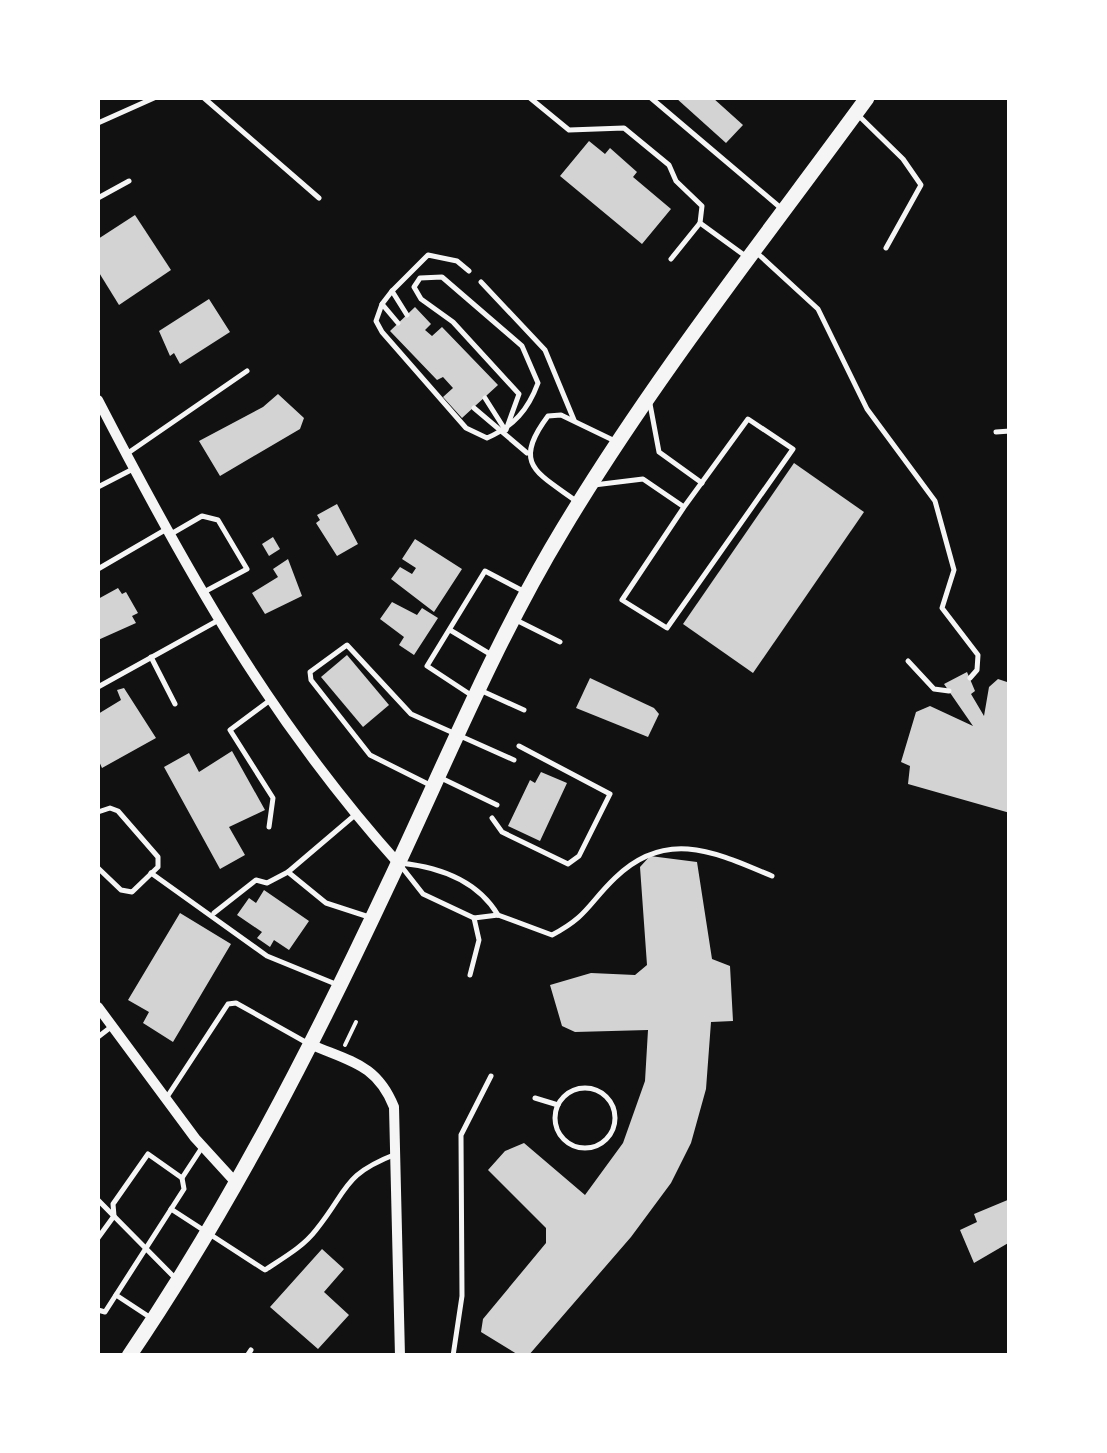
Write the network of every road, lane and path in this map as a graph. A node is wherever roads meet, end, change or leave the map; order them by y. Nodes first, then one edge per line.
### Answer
1 (154, 98) edge
2 (204, 98) edge
3 (530, 98) edge
4 (652, 98) edge
5 (867, 98) edge
6 (856, 113) junction
7 (98, 123) edge
8 (129, 181) dead end
9 (98, 198) edge
10 (319, 198) dead end
11 (785, 212) junction
12 (700, 224) junction
13 (886, 248) dead end
14 (753, 256) junction
15 (671, 259) dead end
16 (413, 271) junction
17 (469, 271) dead end
18 (420, 278) junction
19 (481, 282) dead end
20 (392, 291) junction
21 (382, 304) junction
22 (407, 315) dead end
23 (398, 323) dead end
24 (247, 371) dead end
25 (485, 398) dead end
26 (98, 400) edge
27 (649, 400) junction
28 (474, 408) dead end
29 (574, 420) junction
30 (506, 430) junction
31 (1010, 431) edge
32 (996, 432) dead end
33 (620, 443) junction
34 (527, 452) junction
35 (126, 455) junction
36 (133, 468) junction
37 (702, 483) junction
38 (592, 486) junction
39 (98, 487) edge
40 (580, 504) junction
41 (684, 507) junction
42 (167, 533) junction
43 (98, 569) edge
44 (528, 593) junction
45 (201, 594) junction
46 (514, 618) junction
47 (217, 621) junction
48 (450, 630) junction
49 (560, 642) dead end
50 (494, 657) junction
51 (151, 658) junction
52 (908, 661) dead end
53 (970, 678) dead end
54 (98, 687) edge
55 (949, 691) dead end
56 (478, 693) junction
57 (269, 702) junction
58 (175, 704) dead end
59 (524, 710) dead end
60 (459, 733) junction
61 (520, 746) dead end
62 (514, 760) dead end
63 (436, 782) junction
64 (496, 806) dead end
65 (98, 812) edge
66 (355, 815) junction
67 (492, 818) dead end
68 (270, 827) dead end
69 (398, 863) junction
70 (98, 868) edge
71 (288, 872) junction
72 (152, 873) junction
73 (772, 876) dead end
74 (214, 914) junction
75 (498, 915) junction
76 (372, 918) junction
77 (474, 918) junction
78 (470, 974) dead end
79 (340, 986) junction
80 (98, 1007) edge
81 (356, 1022) dead end
82 (113, 1026) junction
83 (98, 1036) edge
84 (341, 1036) dead end
85 (312, 1046) junction
86 (491, 1076) dead end
87 (167, 1098) junction
88 (535, 1098) dead end
89 (558, 1105) junction
90 (203, 1146) junction
91 (397, 1153) junction
92 (182, 1178) junction
93 (238, 1184) junction
94 (98, 1200) edge
95 (172, 1209) junction
96 (114, 1216) junction
97 (209, 1230) junction
98 (98, 1238) edge
99 (144, 1252) junction
100 (178, 1280) junction
101 (116, 1295) junction
102 (98, 1310) edge
103 (153, 1320) junction
104 (129, 1356) edge
105 (400, 1356) edge
106 (452, 1356) edge

1 - 7 lane
2 - 10 lane
3 - 12 lane
4 - 11 lane
5 - 6 main road
6 - 11 main road
6 - 13 lane
8 - 9 lane
11 - 14 main road
12 - 14 lane
12 - 15 lane
14 - 27 main road
14 - 53 lane
16 - 17 lane
16 - 18 lane
16 - 20 lane
18 - 30 lane
18 - 30 lane
19 - 29 lane
20 - 21 lane
20 - 22 lane
21 - 23 lane
21 - 30 lane
24 - 35 lane
25 - 30 lane
26 - 35 street
27 - 33 main road
27 - 37 lane
28 - 30 lane
29 - 33 lane
29 - 34 lane
30 - 34 lane
31 - 32 lane
33 - 38 main road
34 - 40 lane
35 - 36 street
36 - 39 lane
36 - 42 street
37 - 41 lane
37 - 41 lane
38 - 40 main road
38 - 41 lane
40 - 44 main road
42 - 43 lane
42 - 45 street
42 - 45 lane
44 - 46 main road
44 - 48 lane
45 - 47 street
46 - 49 lane
46 - 50 main road
47 - 51 lane
47 - 57 street
48 - 50 lane
48 - 56 lane
50 - 56 main road
51 - 54 lane
51 - 58 lane
52 - 55 lane
56 - 59 lane
56 - 60 main road
57 - 66 street
57 - 68 lane
60 - 62 lane
60 - 63 main road
60 - 63 lane
61 - 67 lane
63 - 64 lane
63 - 69 main road
65 - 72 lane
66 - 69 street
66 - 71 lane
69 - 75 lane
69 - 76 main road
69 - 77 lane
70 - 72 lane
71 - 74 lane
71 - 76 lane
72 - 74 lane
73 - 75 lane
74 - 79 lane
75 - 77 lane
76 - 79 main road
77 - 78 lane
79 - 85 main road
80 - 82 street
81 - 84 path
82 - 83 lane
82 - 87 street
85 - 87 lane
85 - 91 street
85 - 93 main road
86 - 106 lane
87 - 90 street
88 - 89 lane
89 - 89 lane
90 - 92 lane
90 - 93 street
91 - 97 lane
91 - 105 street
92 - 95 lane
92 - 96 lane
93 - 97 main road
94 - 96 lane
95 - 97 lane
95 - 99 lane
96 - 98 lane
96 - 99 lane
97 - 100 main road
99 - 100 lane
99 - 101 lane
100 - 103 main road
101 - 102 lane
101 - 103 lane
103 - 104 main road

